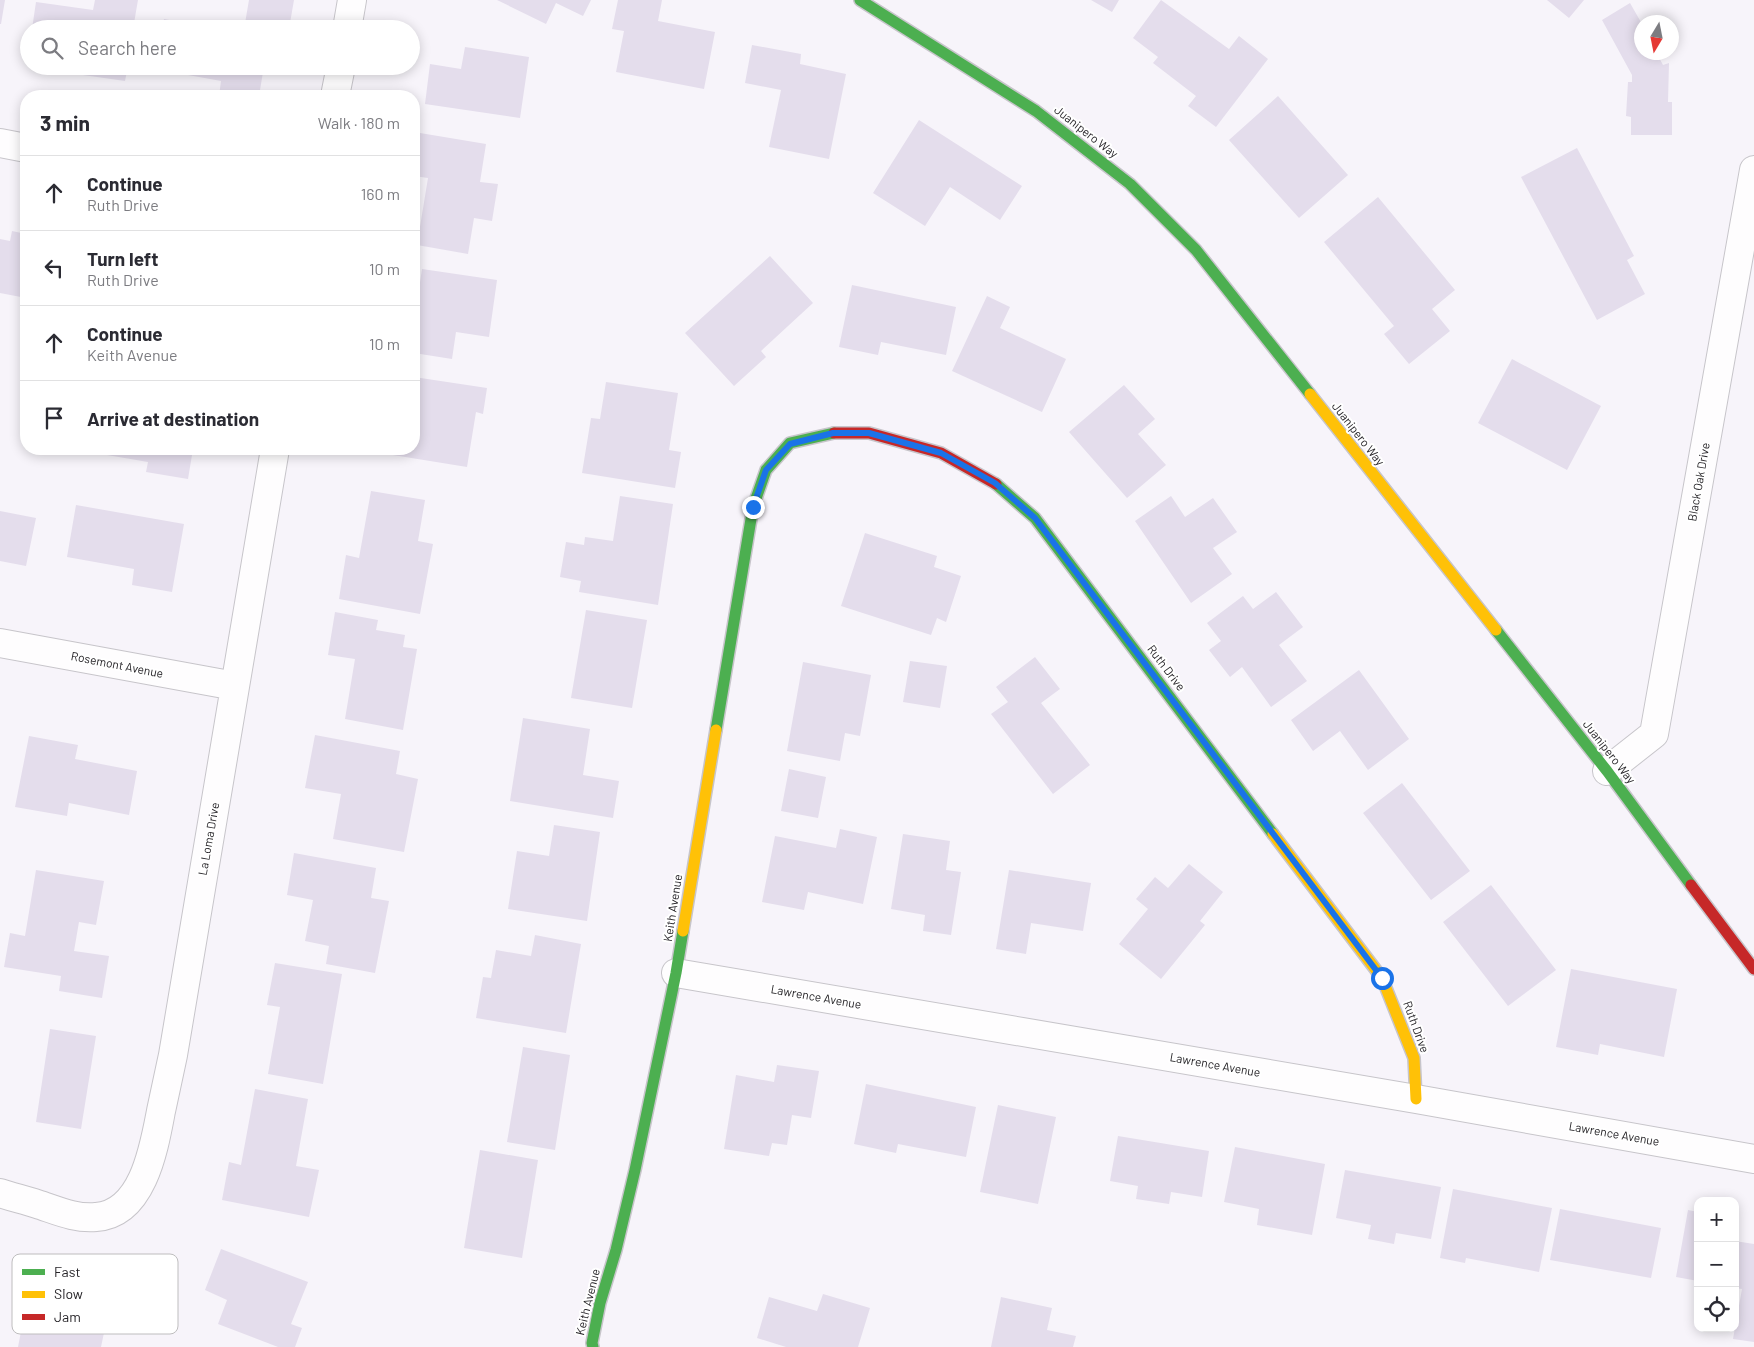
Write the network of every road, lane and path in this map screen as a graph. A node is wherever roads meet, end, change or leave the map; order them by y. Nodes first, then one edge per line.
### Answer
1 (352, 0) edge
2 (860, 0) edge
3 (349, 20) edge
4 (338, 75) edge
5 (336, 90) edge
6 (0, 143) edge
7 (20, 147) edge
8 (1754, 170) edge
9 (274, 455) edge
10 (766, 470) joint
11 (0, 643) edge
12 (235, 686) junction
13 (1607, 771) junction
14 (1754, 969) edge
15 (676, 973) junction
16 (1416, 1099) junction
17 (1754, 1159) edge
18 (0, 1194) edge
19 (592, 1347) edge

1 - 3 street
2 - 13 street, Juanipero Way
4 - 5 street
6 - 7 street
8 - 13 street, Black Oak Drive
9 - 12 street, La Loma Drive
10 - 15 street, Keith Avenue
10 - 16 street, Ruth Drive
11 - 12 street, Rosemont Avenue
12 - 18 street, La Loma Drive
13 - 14 street, Juanipero Way
15 - 16 street, Lawrence Avenue
15 - 19 street, Keith Avenue
16 - 17 street, Lawrence Avenue

